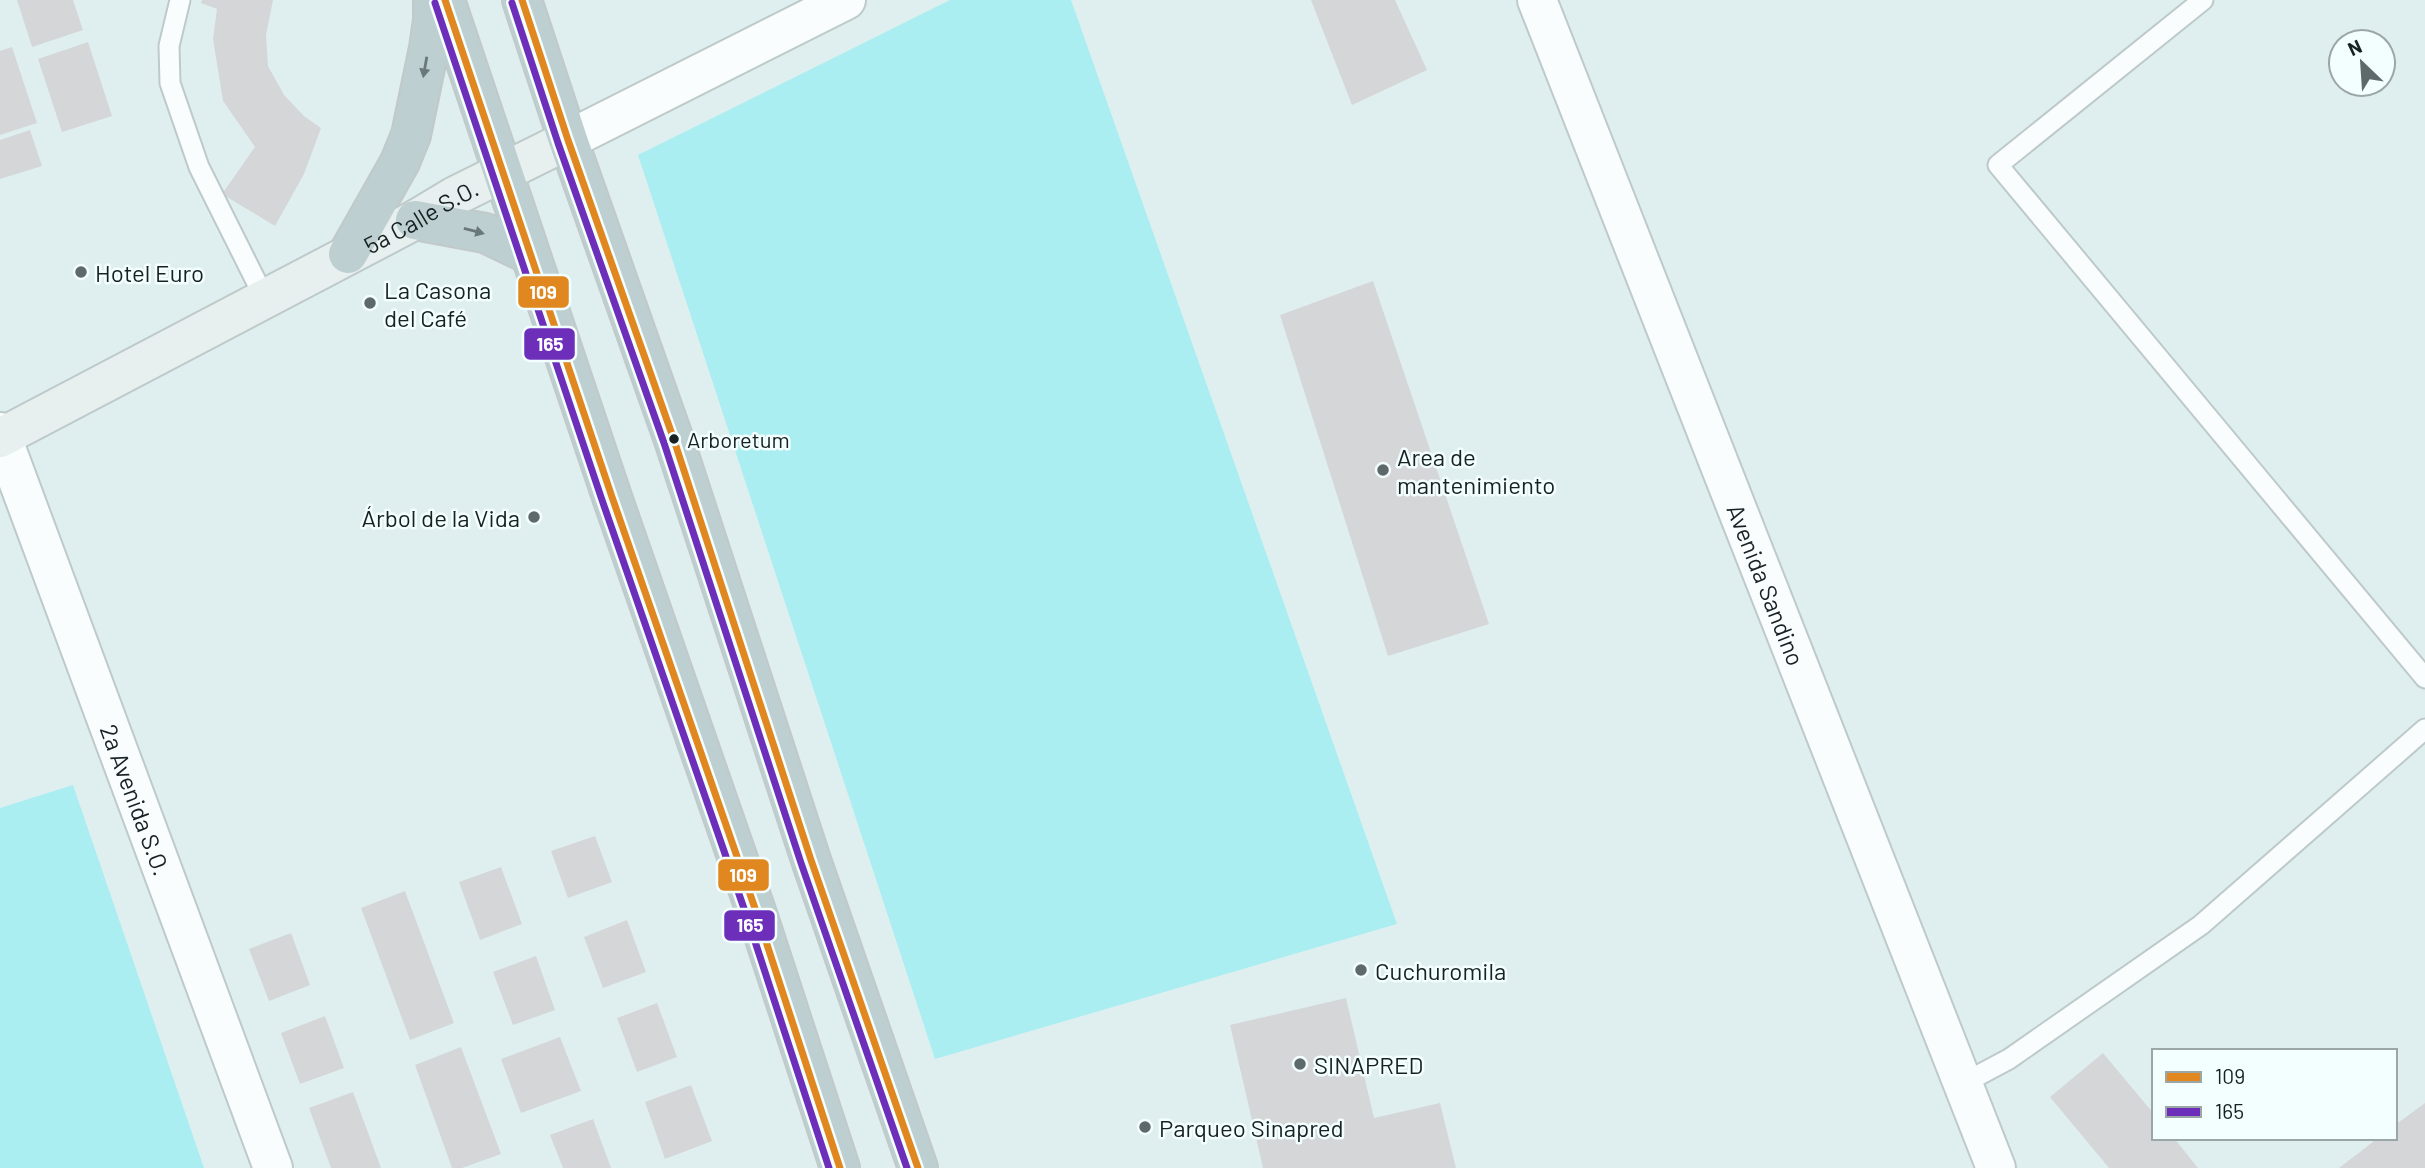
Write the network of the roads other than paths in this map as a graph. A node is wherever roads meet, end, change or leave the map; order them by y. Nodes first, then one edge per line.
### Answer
1 (180, 0) edge
2 (433, 0) edge
3 (445, 0) edge
4 (522, 0) edge
5 (1537, 0) edge
6 (2203, 0) edge
7 (834, 3) edge
8 (568, 140) junction
9 (502, 173) junction
10 (415, 220) junction
11 (348, 254) junction
12 (529, 254) junction
13 (265, 299) junction
14 (1, 436) edge
15 (2425, 678) edge
16 (2425, 729) edge
17 (1964, 1083) junction
18 (272, 1168) edge
19 (840, 1168) edge
20 (918, 1168) edge
21 (1996, 1168) edge

1 - 13 lane
2 -> 11 highway
3 - 9 highway
4 - 8 highway
5 - 17 street, Avenida Sandino
6 - 15 lane
7 - 8 street, 5a Calle S.O.
8 - 9 street, 5a Calle S.O.
8 - 20 highway
9 - 10 street, 5a Calle S.O.
9 - 12 highway
10 - 11 street, 5a Calle S.O.
10 -> 12 highway
11 - 13 street, 5a Calle S.O.
12 - 19 highway
13 - 14 street, 5a Calle S.O.
14 - 18 street, 2a Avenida S.O.
16 - 17 lane
17 - 21 street, Avenida Sandino

